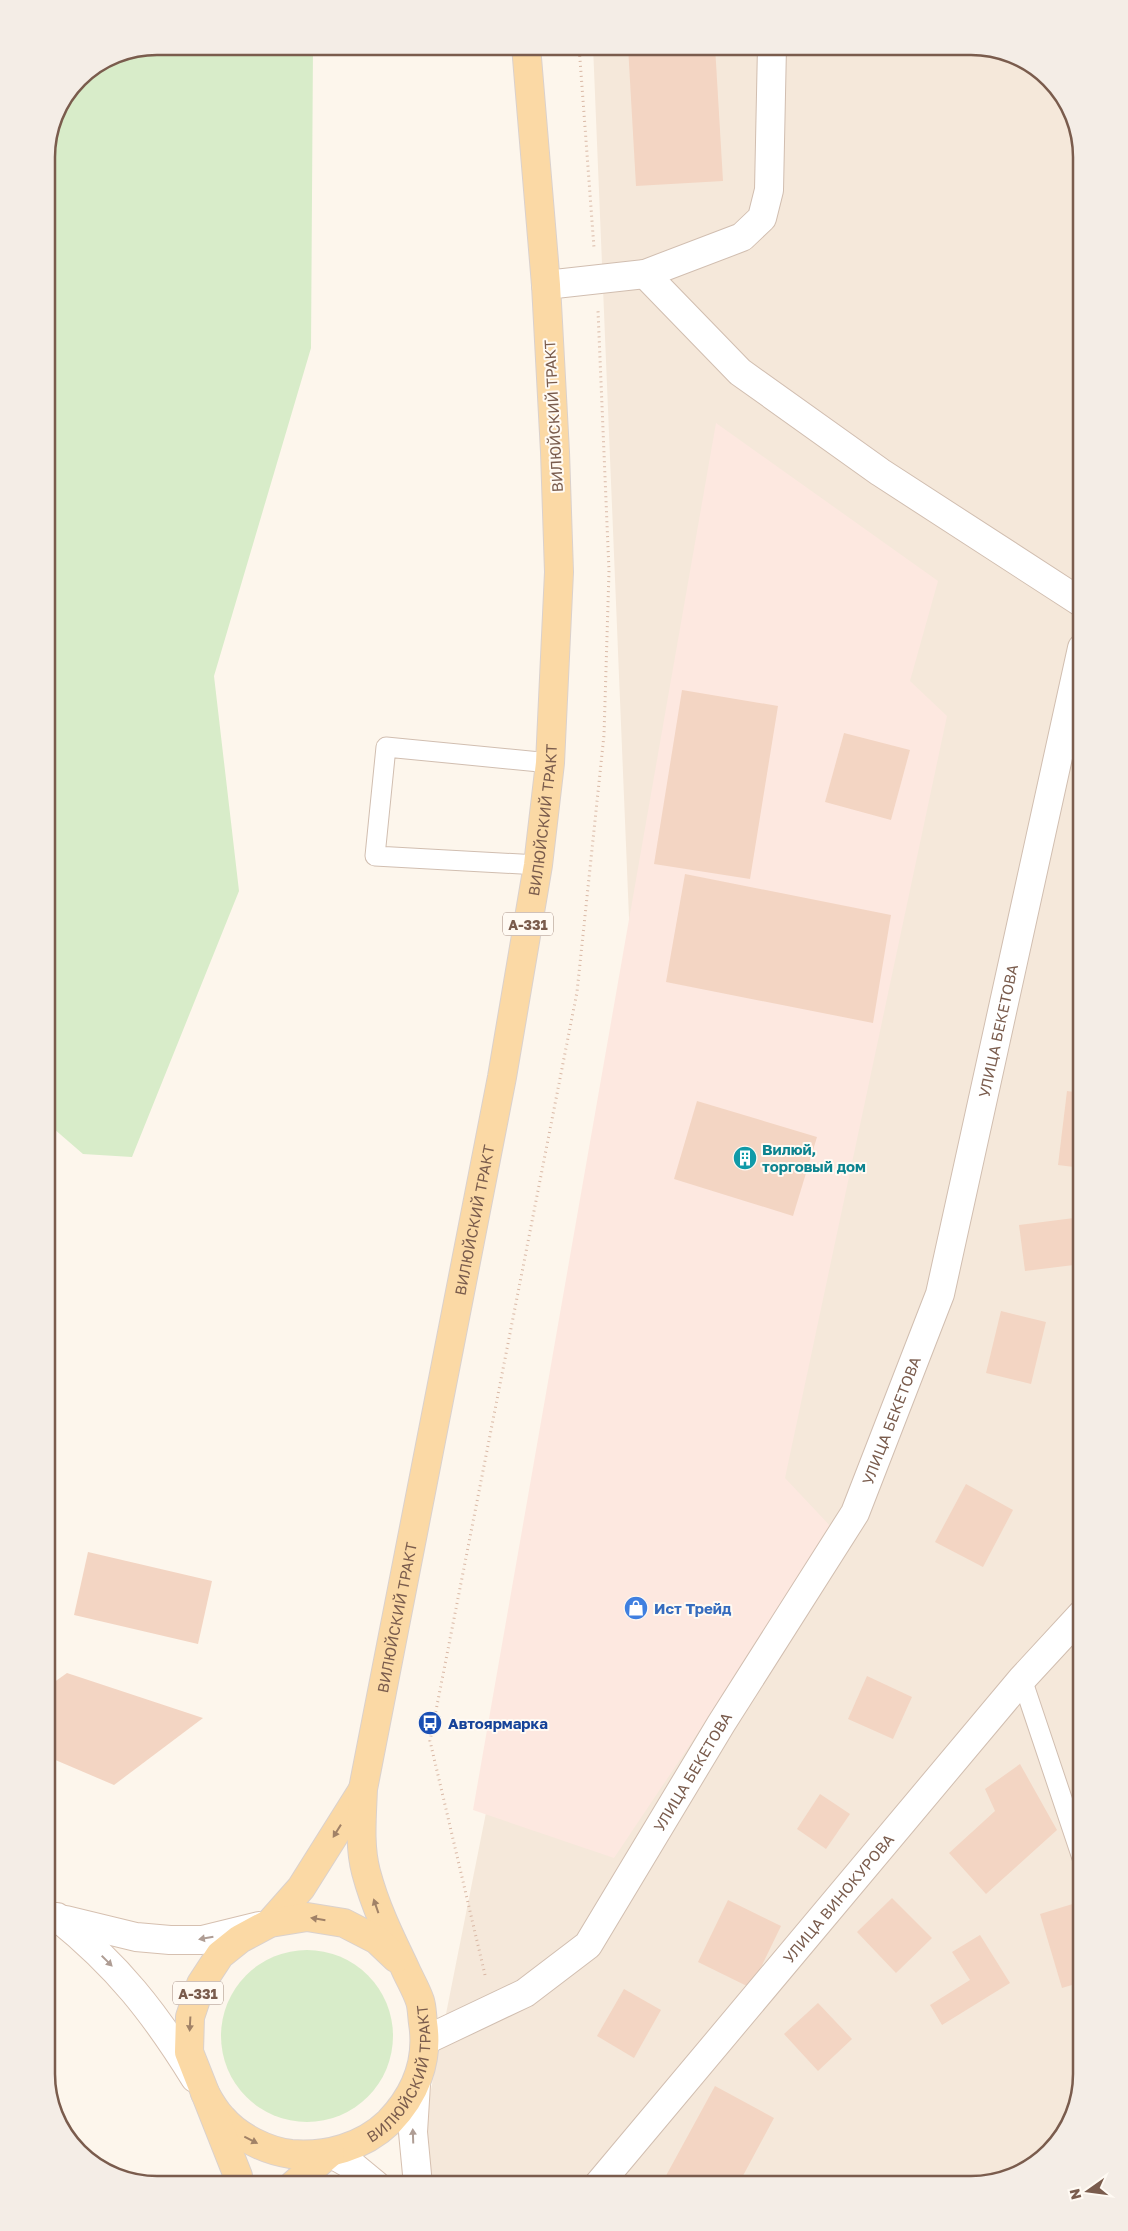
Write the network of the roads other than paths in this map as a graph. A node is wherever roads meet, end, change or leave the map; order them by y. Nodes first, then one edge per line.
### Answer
1 (527, 55) edge
2 (772, 55) edge
3 (645, 274) junction
4 (546, 285) junction
5 (1073, 597) edge
6 (1073, 689) edge
7 (550, 763) junction
8 (538, 865) junction
9 (1073, 1624) edge
10 (1022, 1680) junction
11 (363, 1789) junction
12 (1073, 1831) edge
13 (55, 1916) edge
14 (55, 1917) edge
15 (270, 1923) junction
16 (404, 1967) junction
17 (426, 2040) junction
18 (416, 2084) junction
19 (205, 2094) junction
20 (330, 2153) junction
21 (238, 2176) edge
22 (303, 2176) edge
23 (365, 2176) edge
24 (417, 2176) edge
25 (606, 2176) edge

1 - 4 main road, ВИЛЮЙСКИЙ ТРАКТ / А-331
2 - 3 street
3 - 4 street
3 - 5 street
4 - 7 main road, ВИЛЮЙСКИЙ ТРАКТ / А-331
6 - 17 street, УЛИЦА БЕКЕТОВА
7 - 8 main road, ВИЛЮЙСКИЙ ТРАКТ / А-331
7 - 8 lane
8 - 11 main road, ВИЛЮЙСКИЙ ТРАКТ / А-331
9 - 10 street, УЛИЦА ВИНОКУРОВА
10 - 12 lane
10 - 25 street, УЛИЦА ВИНОКУРОВА
11 -> 15 main road, ВИЛЮЙСКИЙ ТРАКТ / А-331
16 -> 11 main road, ВИЛЮЙСКИЙ ТРАКТ / А-331
15 -> 13 street
14 -> 19 street
16 -> 15 main road, ВИЛЮЙСКИЙ ТРАКТ / А-331
15 -> 19 main road, ВИЛЮЙСКИЙ ТРАКТ / А-331
16 - 17 main road, ВИЛЮЙСКИЙ ТРАКТ / А-331
17 - 18 main road, ВИЛЮЙСКИЙ ТРАКТ / А-331
18 - 20 main road, ВИЛЮЙСКИЙ ТРАКТ / А-331
24 -> 18 street
19 -> 20 main road, ВИЛЮЙСКИЙ ТРАКТ / А-331
19 - 21 main road, ВИЛЮЙСКИЙ ТРАКТ / А-331
20 - 22 main road, ВИЛЮЙСКИЙ ТРАКТ / А-331
20 - 23 street

